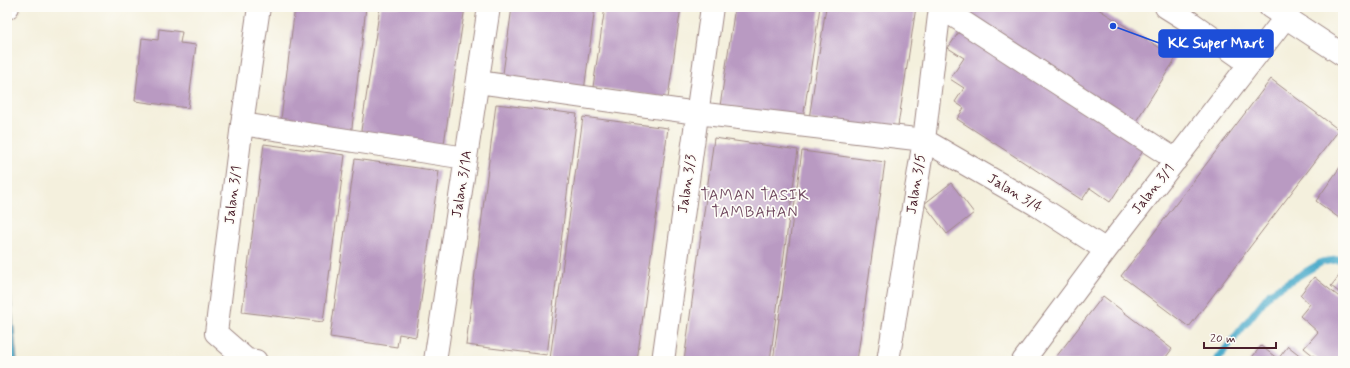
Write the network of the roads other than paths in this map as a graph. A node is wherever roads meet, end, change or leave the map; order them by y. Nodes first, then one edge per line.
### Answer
1 (259, 7) edge
2 (489, 7) edge
3 (712, 7) edge
4 (940, 7) edge
5 (1166, 7) edge
6 (1278, 12) edge
7 (1343, 55) edge
8 (1250, 64) junction
9 (478, 82) junction
10 (697, 113) junction
11 (242, 124) junction
12 (924, 140) junction
13 (466, 158) junction
14 (1176, 160) junction
15 (1106, 250) junction
16 (256, 361) edge
17 (435, 361) edge
18 (663, 361) edge
19 (888, 361) edge
20 (1023, 361) edge

1 - 11 street, Jalan 3/1
2 - 9 street, Jalan 3/1A
3 - 10 street, Jalan 3/3
4 - 12 street, Jalan 3/5
4 - 14 street
5 - 8 street
6 - 7 street
6 - 8 street, Jalan 3/1
8 - 14 street, Jalan 3/1
9 - 10 street
9 - 13 street, Jalan 3/1A
10 - 12 street
10 - 18 street, Jalan 3/3
11 - 13 street
11 - 16 street, Jalan 3/1
12 - 15 street, Jalan 3/4
12 - 19 street, Jalan 3/5
13 - 17 street, Jalan 3/1A
14 - 15 street, Jalan 3/1
15 - 20 street, Jalan 3/1

